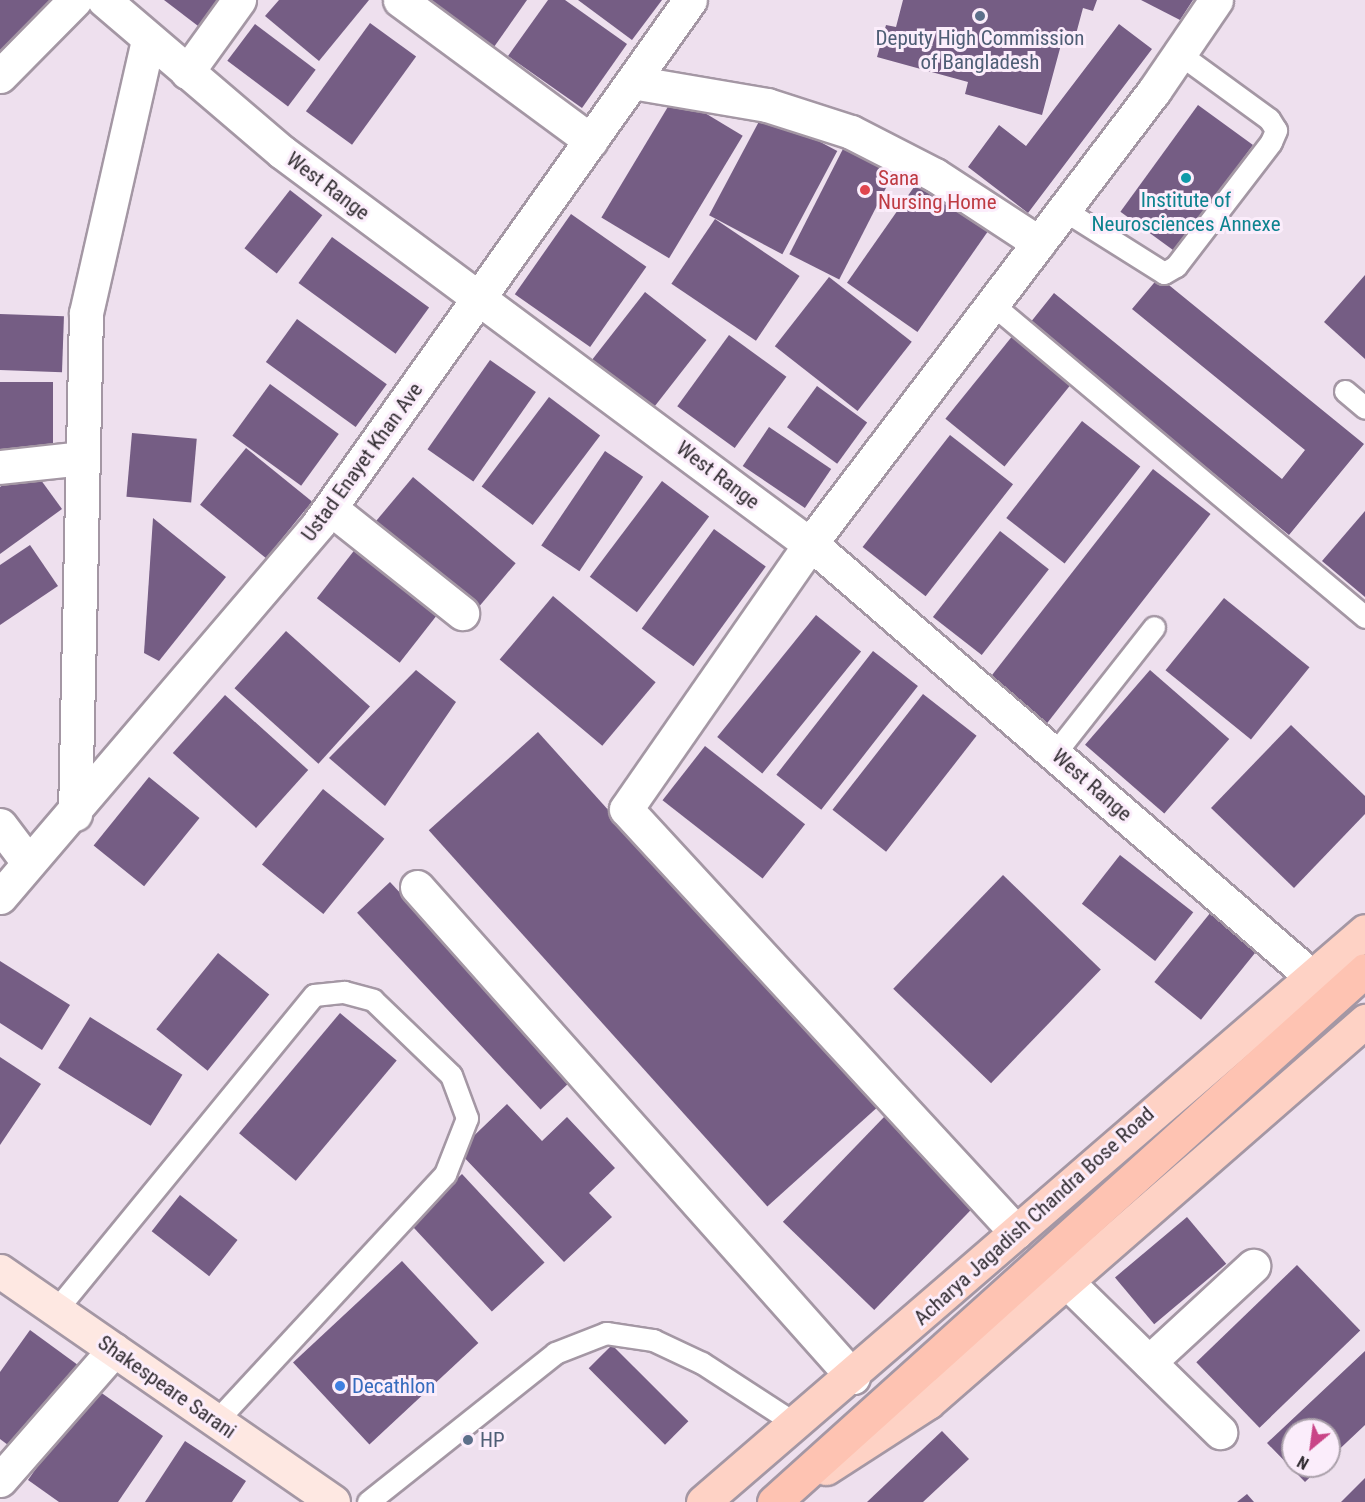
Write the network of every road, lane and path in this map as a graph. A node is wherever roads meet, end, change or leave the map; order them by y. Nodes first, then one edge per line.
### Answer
1 (75, 0) edge
2 (104, 0) edge
3 (238, 0) edge
4 (400, 0) edge
5 (690, 0) edge
6 (1216, 0) edge
7 (148, 39) junction
8 (1180, 54) junction
9 (187, 72) junction
10 (0, 76) edge
11 (632, 82) junction
12 (591, 141) junction
13 (1064, 210) junction
14 (1039, 243) junction
15 (481, 300) junction
16 (992, 304) junction
17 (1344, 391) dead end
18 (1365, 408) edge
19 (83, 458) junction
20 (0, 467) edge
21 (330, 508) junction
22 (810, 544) junction
23 (462, 613) dead end
24 (1365, 617) edge
25 (1154, 627) dead end
26 (1055, 753) junction
27 (75, 814) junction
28 (0, 825) edge
29 (28, 862) junction
30 (417, 887) dead end
31 (0, 897) edge
32 (1365, 931) edge
33 (1365, 970) edge
34 (1311, 976) junction
35 (1365, 1021) edge
36 (1016, 1232) junction
37 (1253, 1266) dead end
38 (0, 1271) edge
39 (1066, 1281) junction
40 (56, 1310) junction
41 (114, 1350) junction
42 (1149, 1362) junction
43 (853, 1377) junction
44 (216, 1421) junction
45 (796, 1424) junction
46 (1220, 1432) dead end
47 (0, 1480) edge
48 (333, 1502) edge
49 (368, 1502) edge
50 (703, 1502) edge
51 (774, 1502) edge

1 - 10 street
2 - 7 street, West Range
3 - 9 street
4 - 12 street
5 - 11 street, Ustad Enayet Khan Ave
6 - 8 street
7 - 9 street, West Range
7 - 19 street
8 - 13 street
8 - 13 lane
9 - 15 street, West Range
11 - 12 street, Ustad Enayet Khan Ave
11 - 14 street
12 - 15 street, Ustad Enayet Khan Ave
13 - 14 street
14 - 16 street
15 - 21 street, Ustad Enayet Khan Ave
15 - 22 street, West Range
16 - 22 street
16 - 24 lane
17 - 18 lane
19 - 20 street
19 - 27 street
21 - 23 street
21 - 27 street, Ustad Enayet Khan Ave
22 - 26 street, West Range
22 - 36 street
25 - 26 lane
26 - 34 street, West Range
27 - 29 street, Ustad Enayet Khan Ave
28 - 29 street
29 - 31 street, Ustad Enayet Khan Ave
30 - 43 street
32 - 34 main road, Acharya Jagadish Chandra Bose Road
33 - 51 highway
34 - 36 main road, Acharya Jagadish Chandra Bose Road
35 - 39 main road
36 - 43 main road, Acharya Jagadish Chandra Bose Road
37 - 42 street
38 - 40 main road, Shakespeare Sarani
39 - 42 street
39 - 51 main road
40 - 41 main road, Shakespeare Sarani
40 - 44 lane
41 - 44 main road, Shakespeare Sarani
41 - 47 street
42 - 46 street
43 - 45 main road, Acharya Jagadish Chandra Bose Road
44 - 48 main road, Shakespeare Sarani
45 - 49 lane
45 - 50 main road, Acharya Jagadish Chandra Bose Road

